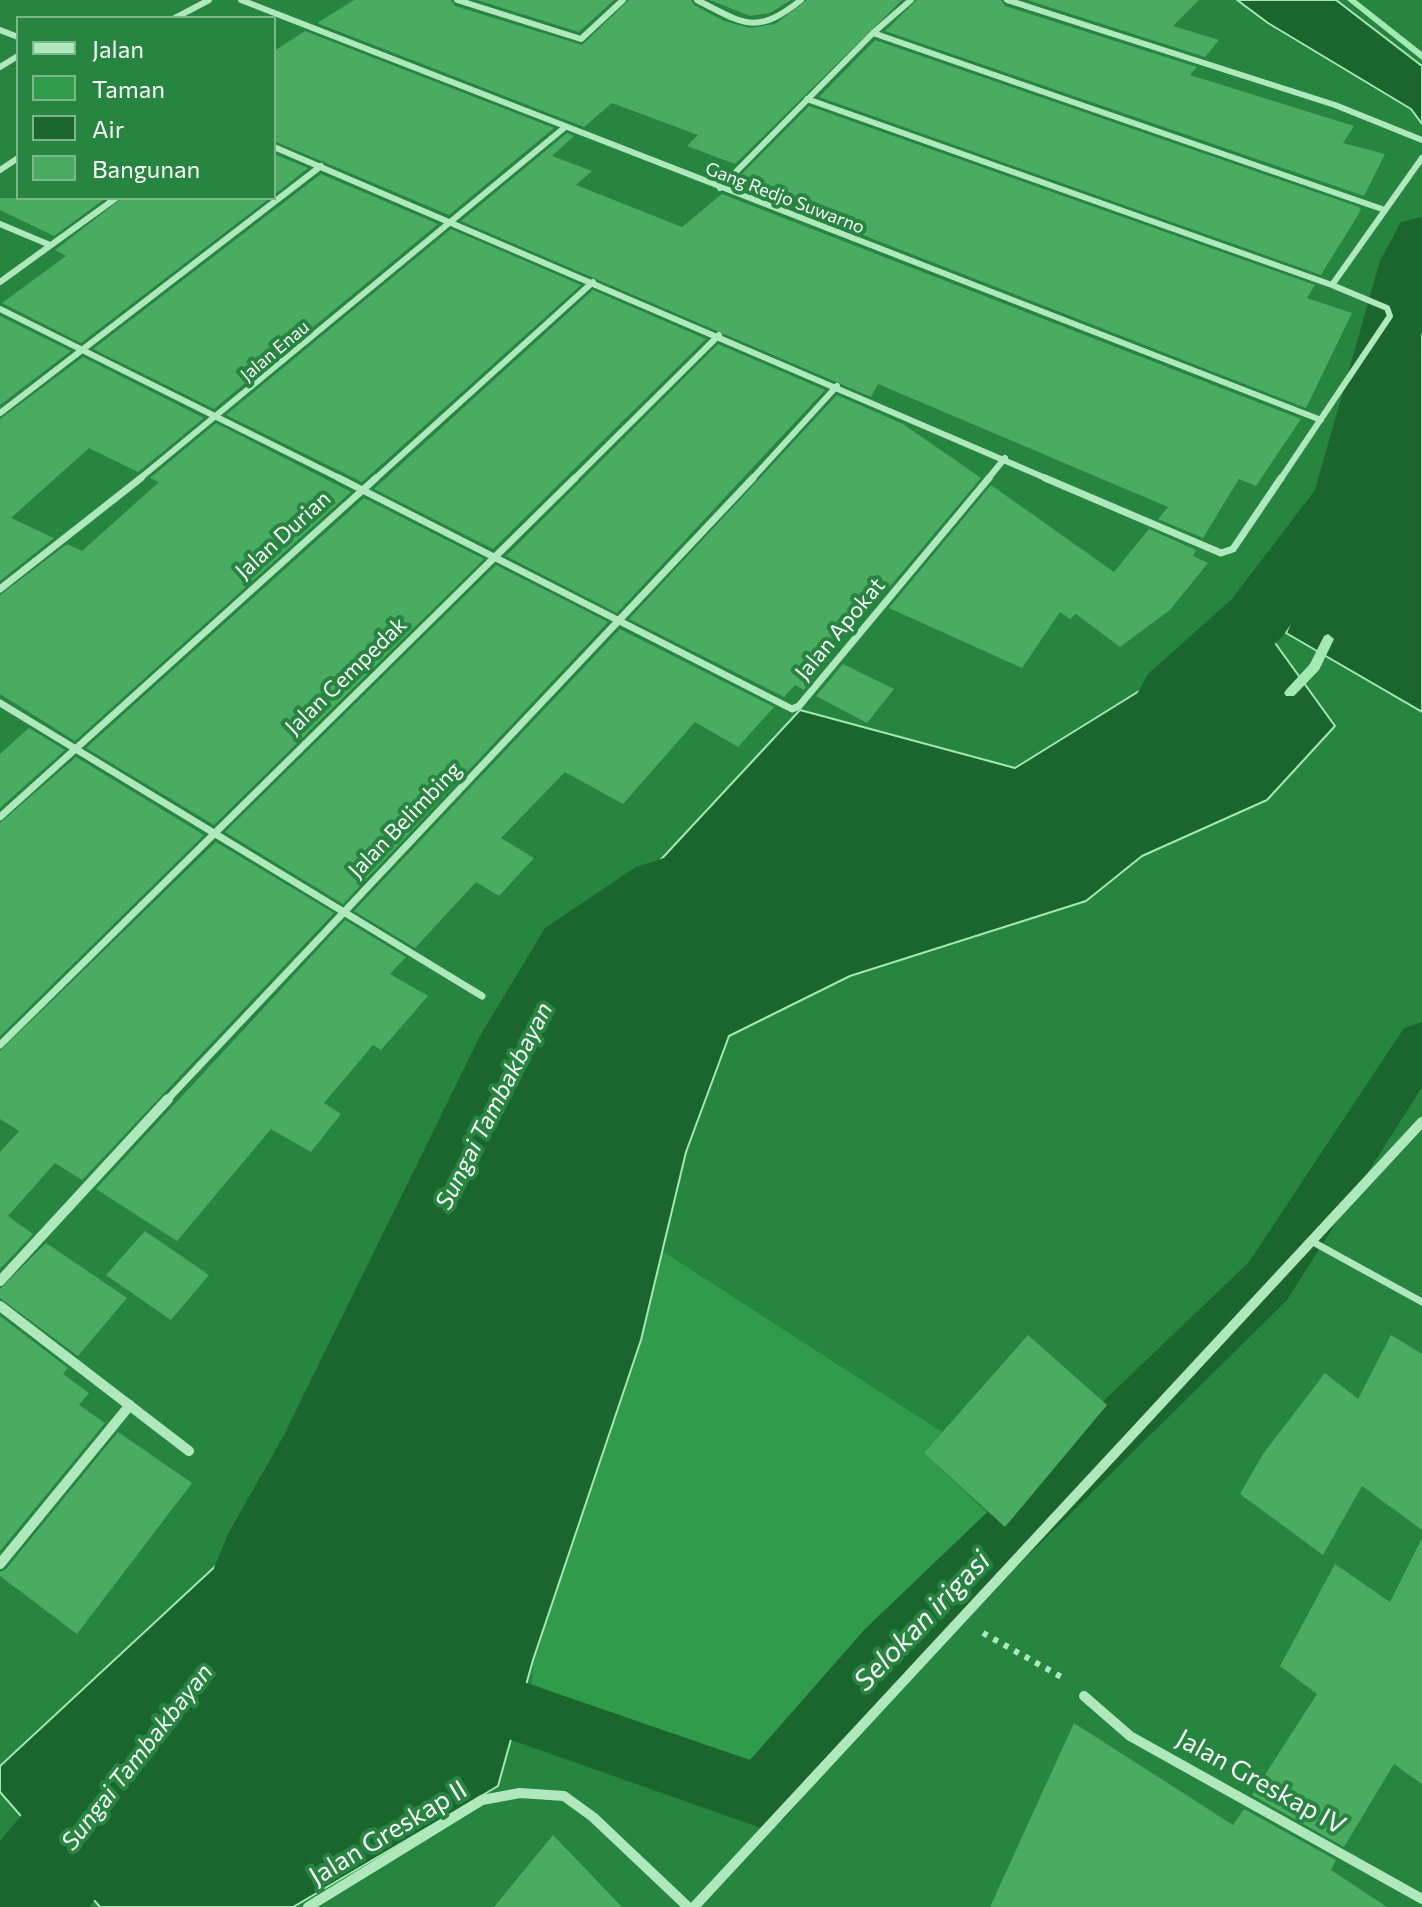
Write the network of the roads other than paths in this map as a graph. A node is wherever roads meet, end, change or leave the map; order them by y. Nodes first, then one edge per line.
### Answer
1 (209, 0) edge
2 (241, 0) edge
3 (457, 0) edge
4 (623, 0) edge
5 (697, 0) edge
6 (801, 0) edge
7 (911, 0) edge
8 (1007, 0) edge
9 (179, 16) edge
10 (873, 33) junction
11 (807, 99) junction
12 (564, 128) junction
13 (1422, 140) edge
14 (276, 148) edge
15 (1422, 158) edge
16 (321, 166) junction
17 (720, 188) junction
18 (113, 200) edge
19 (1382, 209) junction
20 (453, 222) junction
21 (0, 224) edge
22 (50, 245) junction
23 (0, 282) edge
24 (593, 282) junction
25 (1332, 285) junction
26 (0, 309) edge
27 (719, 335) junction
28 (83, 349) junction
29 (837, 386) junction
30 (0, 413) edge
31 (217, 417) junction
32 (1321, 420) junction
33 (1005, 458) junction
34 (361, 488) junction
35 (495, 555) junction
36 (0, 589) edge
37 (622, 621) junction
38 (0, 703) edge
39 (75, 749) junction
40 (0, 817) edge
41 (211, 834) junction
42 (341, 912) junction
43 (482, 996) dead end
44 (0, 1045) edge
45 (1422, 1122) edge
46 (1313, 1242) junction
47 (0, 1281) edge
48 (1422, 1302) edge
49 (0, 1306) edge
50 (130, 1405) junction
51 (189, 1451) dead end
52 (0, 1564) edge
53 (1084, 1696) road end
54 (1422, 1899) edge
55 (308, 1907) edge
56 (688, 1907) edge
57 (694, 1907) edge

1 - 9 street
2 - 12 street, Gang Redjo Suwarno
3 - 4 street
5 - 6 street
7 - 10 street
8 - 13 street
10 - 11 street
10 - 19 street
11 - 17 street
11 - 25 street
12 - 17 street, Gang Redjo Suwarno
12 - 20 street, Jalan Enau
14 - 16 street
15 - 19 street
16 - 20 street
16 - 28 street
17 - 32 street, Gang Redjo Suwarno
18 - 22 street
19 - 25 street
20 - 24 street
20 - 31 street, Jalan Enau
21 - 22 street
22 - 23 street
24 - 27 street
24 - 34 street, Jalan Durian
25 - 32 street
26 - 28 street, Jalan Apokat
27 - 29 street
27 - 35 street, Jalan Cempedak
28 - 30 street
28 - 31 street, Jalan Apokat
29 - 33 street
29 - 37 street, Jalan Belimbing
31 - 34 street, Jalan Apokat
31 - 36 street, Jalan Enau
32 - 33 street
33 - 37 street, Jalan Apokat
34 - 35 street, Jalan Apokat
34 - 39 street, Jalan Durian
35 - 37 street, Jalan Apokat
35 - 41 street, Jalan Cempedak
37 - 42 street, Jalan Belimbing
38 - 39 street
39 - 40 street, Jalan Durian
39 - 41 street
41 - 42 street
41 - 44 street, Jalan Cempedak
42 - 43 street
42 - 47 street, Jalan Belimbing
45 - 46 street
46 - 48 lane
46 - 57 street
49 - 50 street
50 - 51 street
50 - 52 street
53 - 54 street, Jalan Greskap IV
55 - 56 street, Jalan Greskap II

